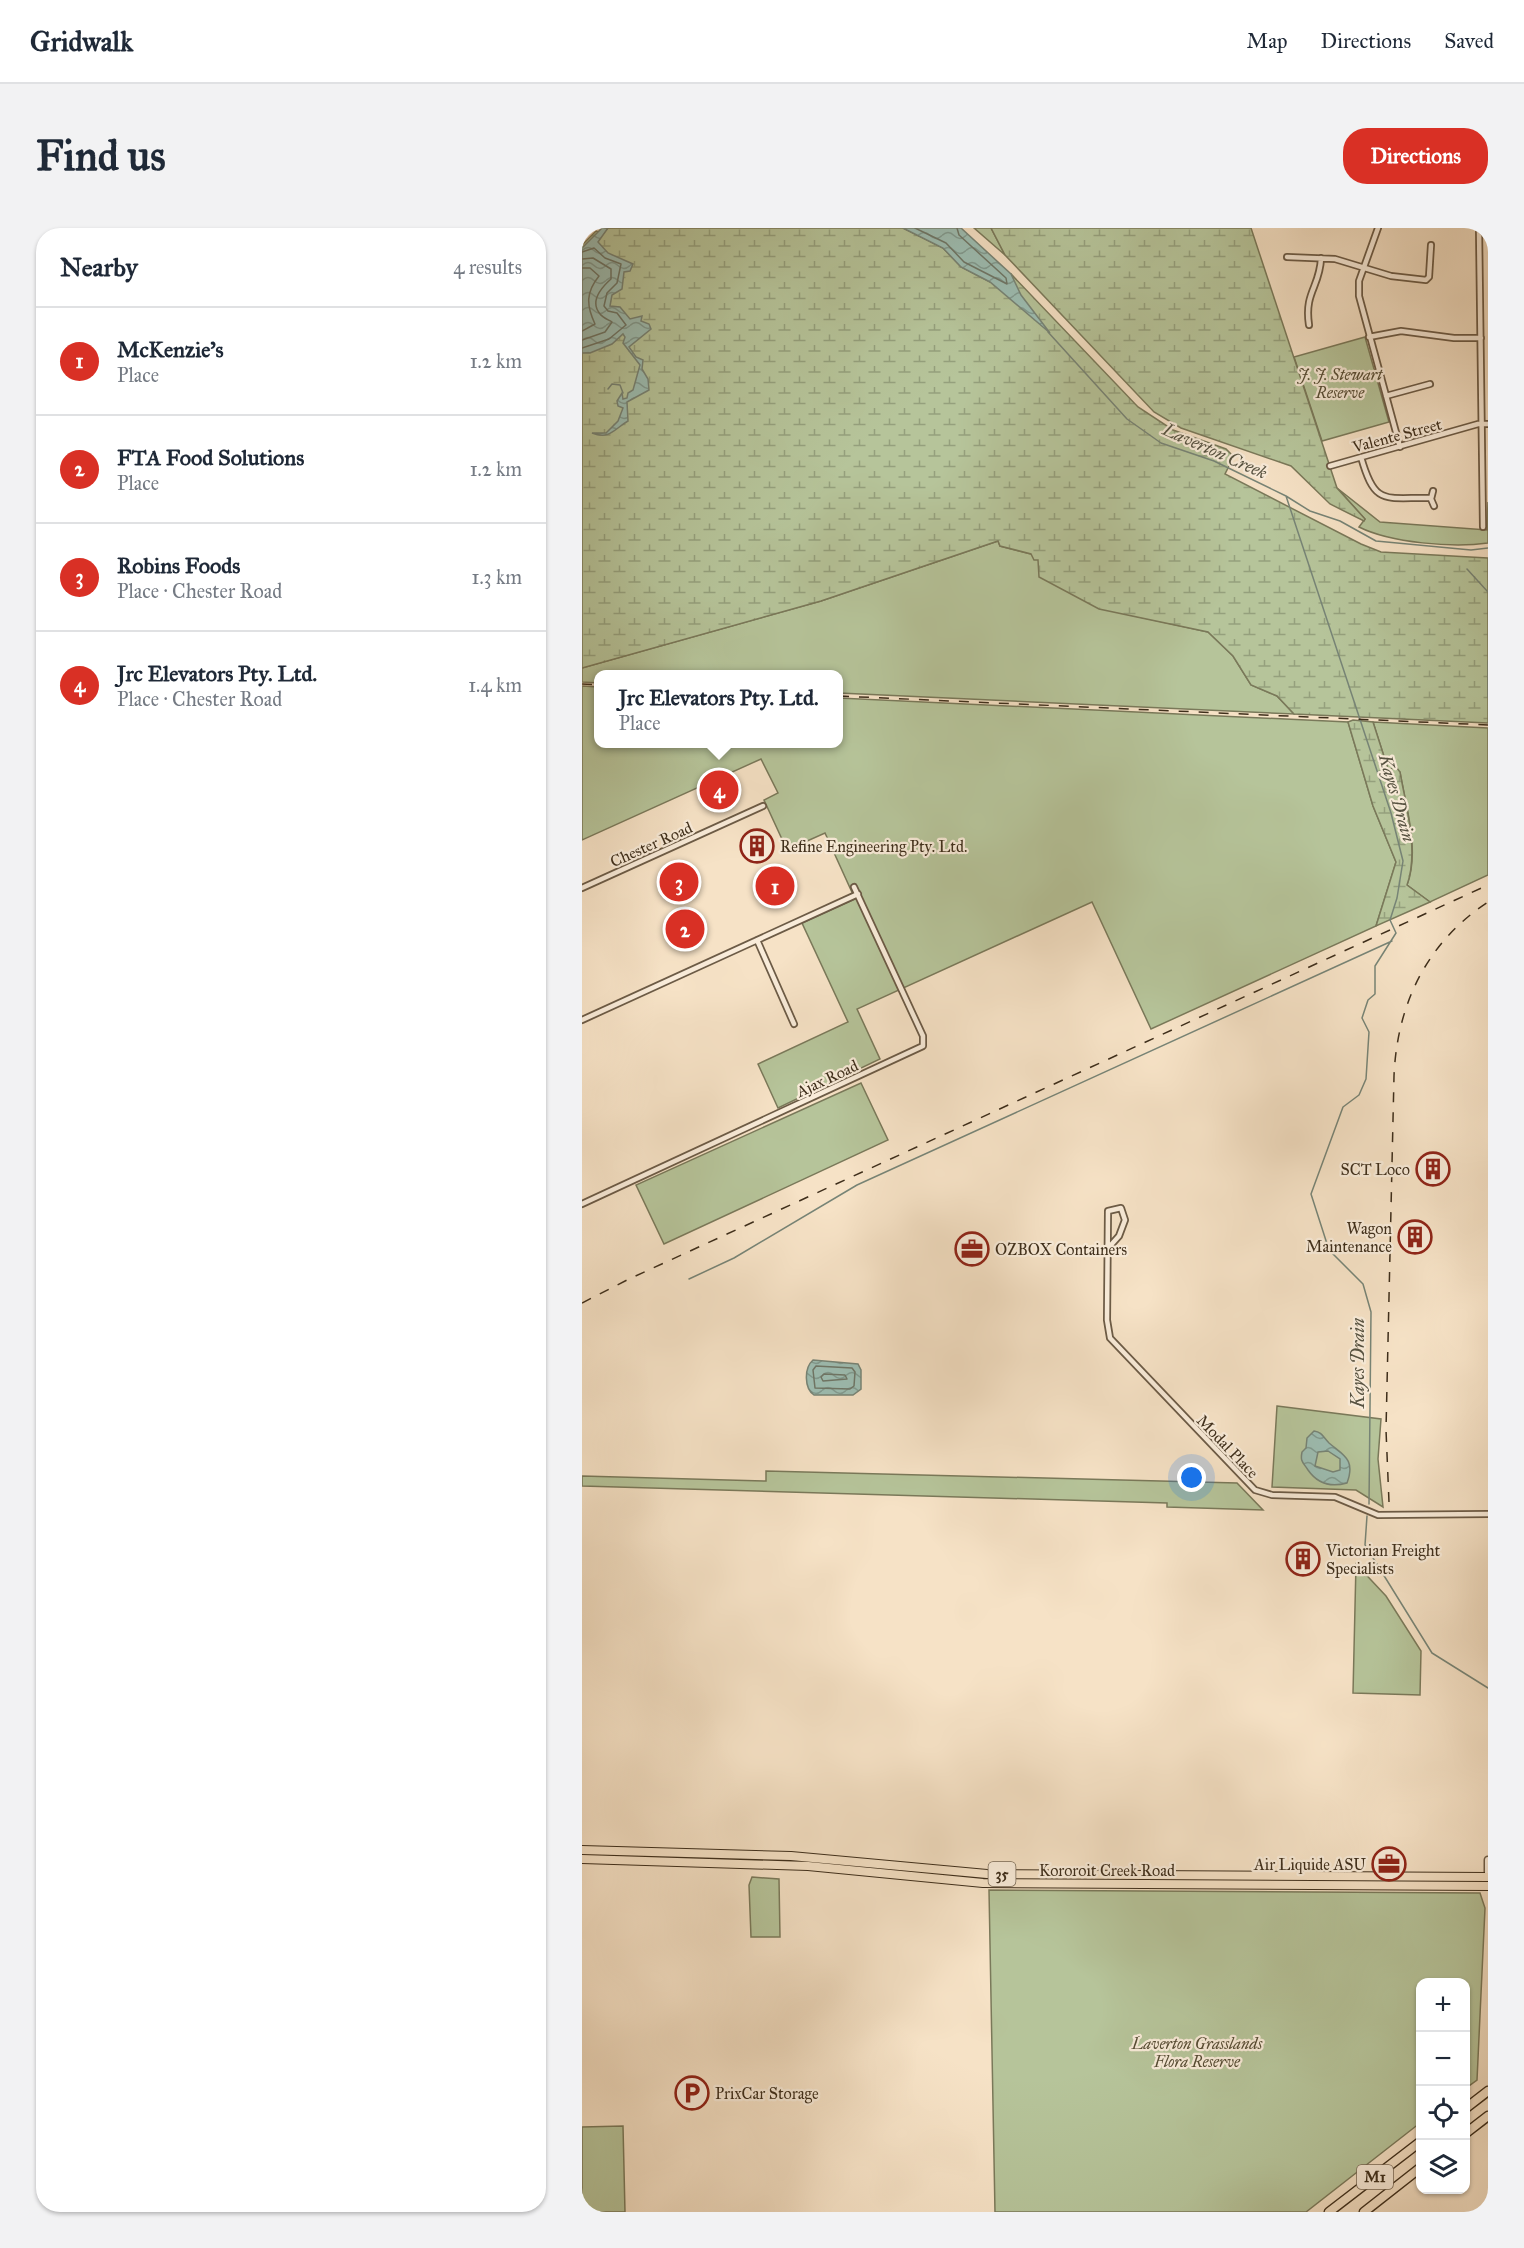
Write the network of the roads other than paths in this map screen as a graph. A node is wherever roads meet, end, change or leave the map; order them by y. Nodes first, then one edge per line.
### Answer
1 (1378, 228) edge
2 (1479, 228) edge
3 (1431, 245) dead end
4 (1287, 257) dead end
5 (1321, 258) junction
6 (1363, 267) junction
7 (1309, 325) dead end
8 (1369, 337) junction
9 (1481, 338) junction
10 (1430, 384) dead end
11 (1386, 396) junction
12 (1485, 425) edge
13 (1400, 447) junction
14 (1361, 458) junction
15 (1330, 466) dead end
16 (1433, 491) dead end
17 (1431, 498) junction
18 (1434, 506) dead end
19 (1483, 527) dead end
20 (763, 806) dead end
21 (854, 887) dead end
22 (582, 888) edge
23 (858, 894) junction
24 (757, 940) junction
25 (582, 1020) edge
26 (794, 1024) dead end
27 (582, 1204) edge
28 (1100, 1210) dead end
29 (1108, 1211) junction
30 (1110, 1246) junction
31 (1488, 1514) edge
32 (582, 1850) edge
33 (632, 1852) junction
34 (582, 1859) edge
35 (746, 1860) junction
36 (1488, 1860) edge
37 (631, 1861) junction
38 (1259, 1876) junction
39 (1352, 1876) junction
40 (1488, 1877) edge
41 (998, 1879) junction
42 (1258, 1885) junction
43 (1352, 1885) junction
44 (1488, 1886) edge
45 (1488, 2085) edge
46 (1488, 2091) edge
47 (1475, 2100) junction
48 (1470, 2104) edge
49 (1488, 2116) edge
50 (1470, 2130) edge
51 (1416, 2145) edge
52 (1416, 2171) edge
53 (1329, 2212) edge
54 (1364, 2212) edge

1 - 6 street
2 - 9 street
3 - 6 street
4 - 5 street
5 - 6 street
5 - 7 street
6 - 8 street
8 - 9 street
8 - 11 street
9 - 12 street
10 - 11 street
11 - 13 street
12 - 13 street, Valente Street
12 - 19 street
13 - 14 street, Valente Street
14 - 15 street, Valente Street
14 - 17 street
16 - 17 street
17 - 18 street
20 - 22 street, Chester Road
21 - 23 street, Ajax Road
23 - 24 street
23 - 27 street, Ajax Road
24 - 25 street
24 - 26 street
28 - 29 street
29 - 30 street, Modal Place
29 - 30 street, Modal Place
30 - 31 street, Modal Place
32 - 33 main road, Kororoit Creek Road / 35
33 - 35 main road, Kororoit Creek Road / 35
33 - 37 main road
34 - 37 main road, Kororoit Creek Road / 35
35 - 37 main road, Kororoit Creek Road / 35
35 - 41 main road, Kororoit Creek Road / 35
36 - 40 street
38 - 39 main road, Kororoit Creek Road / 35
38 - 41 main road, Kororoit Creek Road / 35
38 - 42 main road
39 - 40 main road, Kororoit Creek Road / 35
39 - 43 main road
41 - 42 main road, Kororoit Creek Road / 35
42 - 43 main road, Kororoit Creek Road / 35
43 - 44 main road, Kororoit Creek Road / 35
45 - 47 highway
46 - 47 highway
47 - 48 highway
49 - 50 highway
51 - 53 highway, M1
52 - 54 highway, M1

